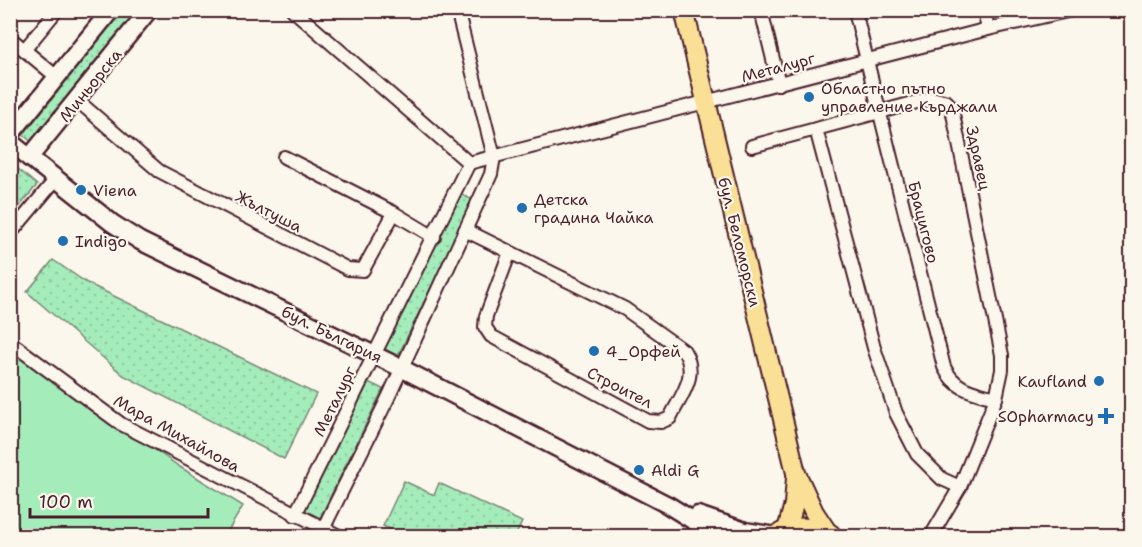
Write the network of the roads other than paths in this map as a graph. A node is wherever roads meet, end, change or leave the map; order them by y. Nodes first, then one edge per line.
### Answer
1 (57, 10) edge
2 (111, 10) edge
3 (149, 10) edge
4 (293, 10) edge
5 (457, 10) edge
6 (684, 10) edge
7 (760, 10) edge
8 (855, 10) edge
9 (984, 10) edge
10 (1072, 10) edge
11 (988, 29) junction
12 (10, 38) edge
13 (25, 49) junction
14 (867, 61) junction
15 (58, 78) junction
16 (779, 84) junction
17 (78, 101) junction
18 (705, 102) junction
19 (880, 111) junction
20 (816, 129) junction
21 (10, 135) edge
22 (10, 142) edge
23 (752, 146) dead end
24 (284, 157) dead end
25 (494, 157) junction
26 (29, 158) junction
27 (469, 163) junction
28 (56, 179) junction
29 (394, 213) junction
30 (465, 231) junction
31 (10, 234) edge
32 (434, 237) junction
33 (510, 252) junction
34 (10, 342) edge
35 (374, 354) junction
36 (401, 368) junction
37 (997, 392) junction
38 (796, 473) junction
39 (960, 488) junction
40 (668, 506) junction
41 (296, 515) junction
42 (323, 529) junction
43 (779, 534) edge
44 (832, 535) edge
45 (339, 537) edge
46 (718, 537) edge
47 (932, 537) edge

1 - 13 street
2 - 15 main road, Миньорска
3 - 17 main road, Миньорска
4 - 27 street
5 - 25 street
6 - 18 main road, бул. Беломорски
7 - 16 street
8 - 14 street, Брацигово
9 - 11 street
10 - 11 street, Металург
11 - 14 street, Металург
12 - 13 street
13 - 15 street
14 - 16 street, Металург
14 - 19 street, Брацигово
15 - 21 main road, Миньорска
16 - 18 street, Металург
17 - 26 main road, Миньорска
17 - 29 street, Жълтуша
18 - 25 street, Металург
18 - 38 main road, бул. Беломорски
19 - 20 street, Здравец
19 - 37 street, Брацигово
19 - 37 street, Здравец
20 - 23 street, Здравец
20 - 39 street
22 - 26 main road, бул. България
24 - 29 street
25 - 27 street, Металург
25 - 30 street
26 - 28 main road, бул. България
27 - 32 street, Металург
28 - 31 street
28 - 35 main road, бул. България
29 - 32 street
30 - 33 street, Строител
30 - 36 street
32 - 35 street, Металург
33 - 33 street, Строител
34 - 41 street, Мара Михайлова
35 - 36 main road, бул. България
35 - 41 street, Металург
36 - 40 main road, бул. България
36 - 42 street
37 - 39 street
38 - 43 main road, бул. Беломорски
38 - 44 main road, бул. Беломорски
39 - 47 street
40 - 43 main road, бул. България
40 - 46 main road, бул. България
41 - 42 street, Мара Михайлова
42 - 45 street, Мара Михайлова
43 - 44 main road

